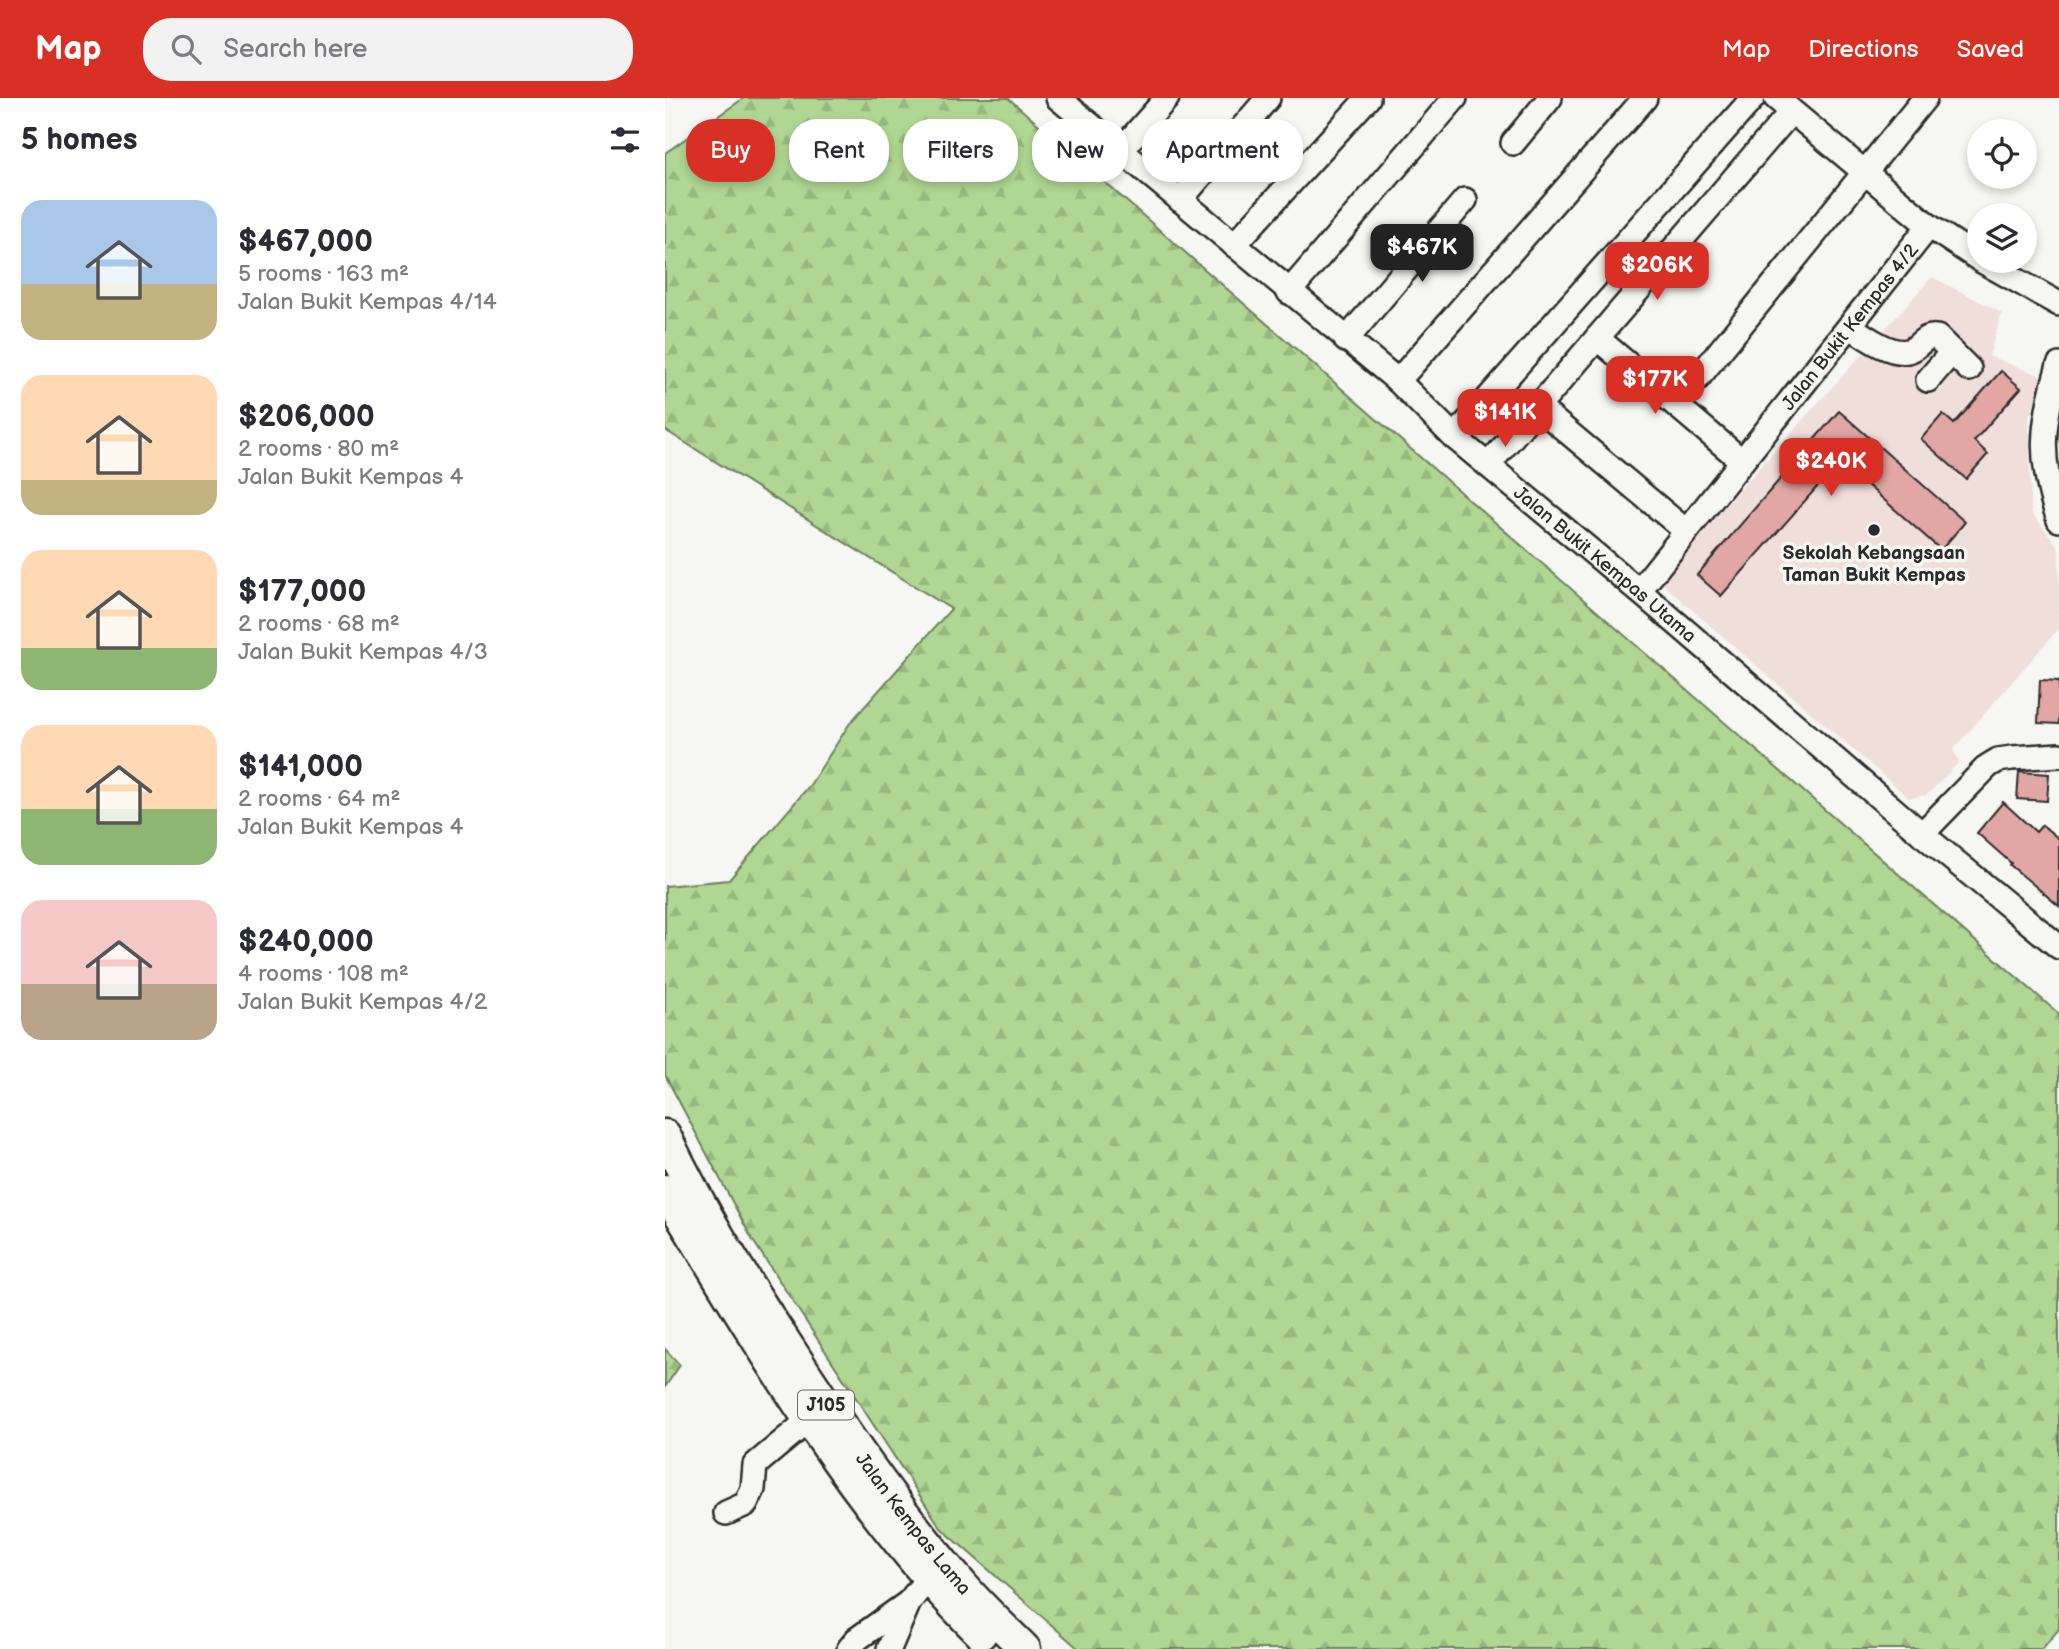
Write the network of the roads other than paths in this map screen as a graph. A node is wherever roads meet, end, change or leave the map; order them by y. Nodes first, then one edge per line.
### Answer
1 (1167, 98) edge
2 (1268, 98) edge
3 (1368, 98) edge
4 (1455, 98) edge
5 (1550, 98) edge
6 (1645, 98) edge
7 (1753, 98) edge
8 (1925, 98) edge
9 (1070, 102) edge
10 (1784, 105) edge
11 (1088, 119) edge
12 (1128, 142) edge
13 (1513, 143) dead end
14 (1128, 156) edge
15 (1865, 173) junction
16 (1180, 200) junction
17 (1465, 200) dead end
18 (1929, 226) junction
19 (1234, 245) junction
20 (1967, 251) edge
21 (2004, 273) edge
22 (1289, 292) junction
23 (2059, 304) edge
24 (1850, 326) junction
25 (1597, 338) junction
26 (1346, 340) junction
27 (1952, 352) junction
28 (2059, 365) edge
29 (1969, 369) dead end
30 (1928, 380) dead end
31 (1398, 381) junction
32 (1676, 405) junction
33 (1538, 407) junction
34 (1454, 437) junction
35 (1741, 460) junction
36 (1489, 464) junction
37 (2059, 520) edge
38 (1686, 531) junction
39 (1639, 591) junction
40 (2059, 755) edge
41 (1922, 834) junction
42 (2059, 947) edge
43 (665, 1135) edge
44 (665, 1190) edge
45 (810, 1419) junction
46 (726, 1513) dead end
47 (928, 1578) junction
48 (909, 1602) junction
49 (849, 1649) edge
50 (889, 1649) edge
51 (996, 1649) edge
52 (1025, 1649) edge

1 - 12 street
2 - 16 street
3 - 19 street
4 - 22 street
5 - 13 street
6 - 31 street
7 - 34 street
8 - 15 street
9 - 11 street, Jalan Bukit Kempas Utama
10 - 15 street
10 - 25 street
14 - 16 street, Jalan Bukit Kempas Utama
15 - 18 street
15 - 32 street
16 - 19 street, Jalan Bukit Kempas Utama
17 - 26 street
18 - 20 street
18 - 24 street, Jalan Bukit Kempas 4/2
19 - 22 street, Jalan Bukit Kempas Utama
21 - 23 street
22 - 26 street, Jalan Bukit Kempas Utama
24 - 27 street
24 - 35 street, Jalan Bukit Kempas 4/2
25 - 32 street
25 - 33 street
26 - 31 street, Jalan Bukit Kempas Utama
27 - 29 street
27 - 30 street
28 - 37 street
31 - 34 street, Jalan Bukit Kempas Utama
32 - 35 street
33 - 36 street
33 - 38 street
34 - 36 street, Jalan Bukit Kempas Utama
35 - 38 street, Jalan Bukit Kempas 4/2
36 - 39 street, Jalan Bukit Kempas Utama
38 - 39 street, Jalan Bukit Kempas 4/2
39 - 41 street, Jalan Bukit Kempas Utama
40 - 41 street
41 - 42 street, Jalan Bukit Kempas Utama
43 - 52 main road, Jalan Kempas Lama / J105
44 - 45 main road, Jalan Kempas Lama / J105
45 - 46 street
45 - 47 main road, Jalan Kempas Lama / J105
47 - 48 street
47 - 51 main road, Jalan Kempas Lama / J105
48 - 49 street
48 - 50 street

